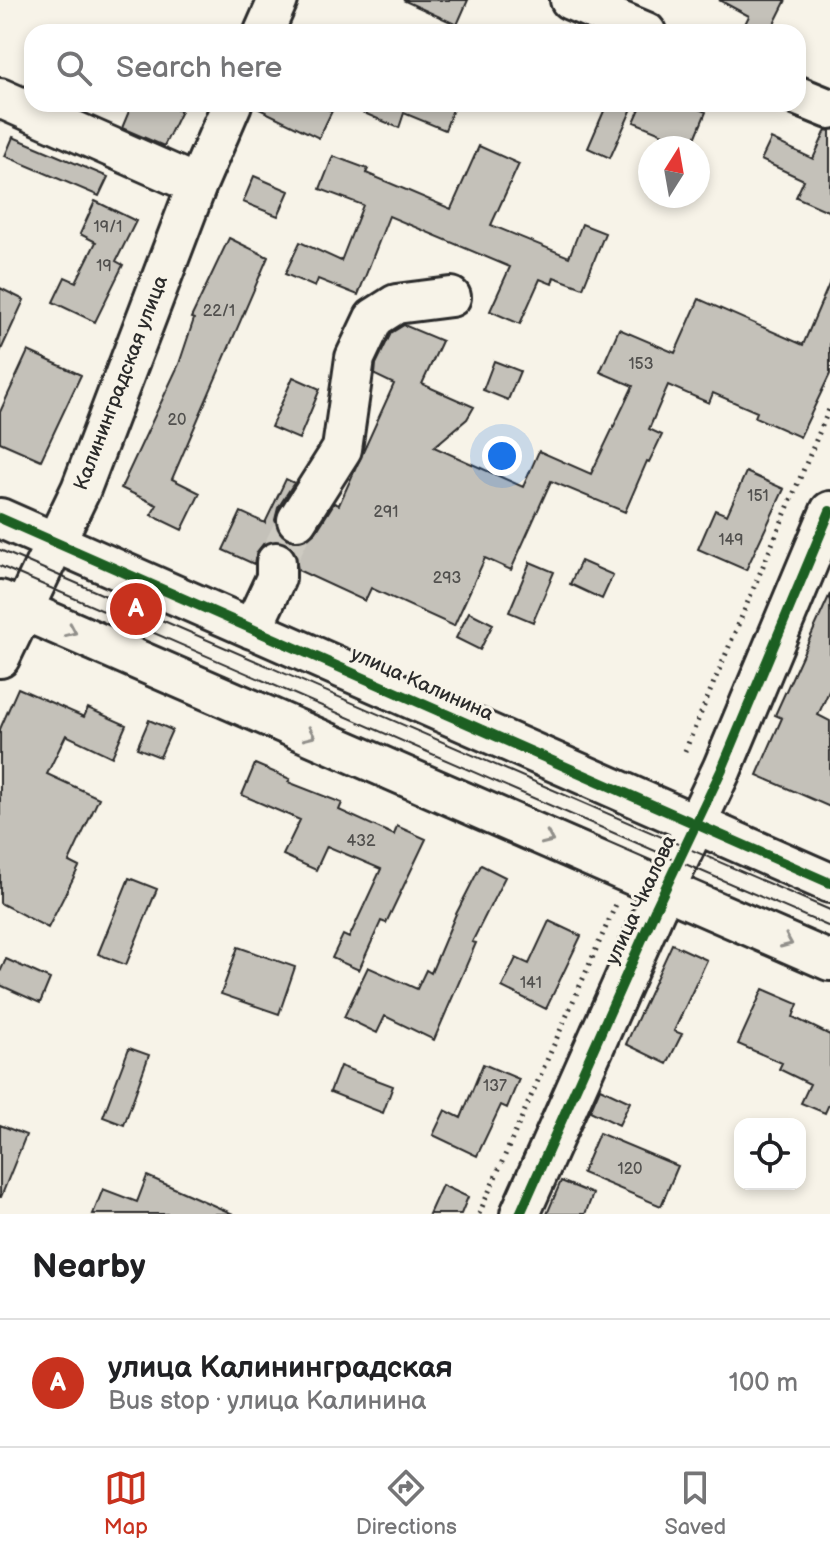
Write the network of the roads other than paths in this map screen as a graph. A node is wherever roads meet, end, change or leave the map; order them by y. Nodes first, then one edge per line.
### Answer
1 (278, 0) edge
2 (570, 0) edge
3 (268, 24) edge
4 (627, 24) edge
5 (0, 98) edge
6 (806, 99) edge
7 (24, 109) edge
8 (830, 109) edge
9 (32, 112) edge
10 (229, 112) edge
11 (197, 185) junction
12 (451, 297) dead end
13 (830, 511) edge
14 (0, 518) edge
15 (297, 520) tunnel mouth
16 (55, 542) junction
17 (276, 562) tunnel mouth
18 (11, 605) edge
19 (252, 629) junction
20 (0, 658) edge
21 (696, 825) junction
22 (830, 883) edge
23 (665, 890) junction
24 (830, 961) edge
25 (520, 1214) edge

1 - 3 street
2 - 4 street
5 - 7 street
6 - 8 street
9 - 11 street
10 - 11 street, Калининградская улица
11 - 16 street, Калининградская улица
12 - 15 street
13 - 21 street, улица Чкалова
14 - 16 street, улица Калинина
16 - 18 street, Калининградская улица
16 - 19 street, улица Калинина
17 - 19 street
18 - 20 street, Калининградская улица
18 -> 23 street
19 - 21 street, улица Калинина
21 - 22 street, улица Калинина
21 - 23 street, улица Чкалова
23 -> 24 street
23 - 25 street, улица Чкалова

